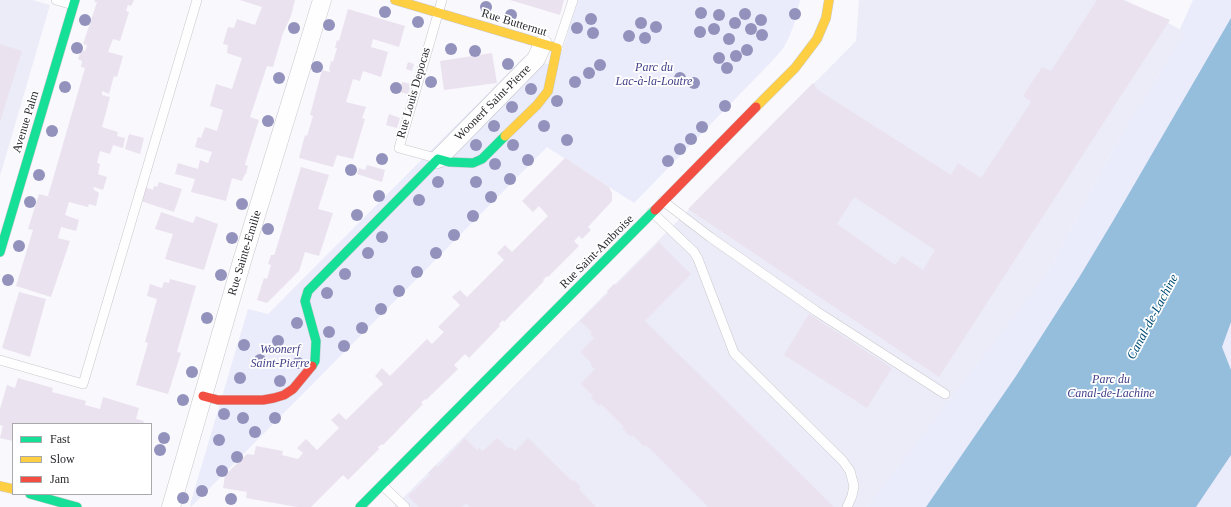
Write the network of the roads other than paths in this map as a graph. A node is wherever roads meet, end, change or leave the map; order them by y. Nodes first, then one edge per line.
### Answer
1 (56, 0) edge
2 (197, 0) edge
3 (322, 0) edge
4 (395, 0) edge
5 (442, 0) edge
6 (573, 0) edge
7 (829, 0) edge
8 (74, 3) edge
9 (438, 13) junction
10 (550, 46) junction
11 (438, 159) junction
12 (663, 201) junction
13 (652, 212) junction
14 (0, 252) edge
15 (0, 360) edge
16 (945, 394) dead end
17 (203, 396) junction
18 (382, 485) junction
19 (34, 495) edge
20 (77, 507) edge
21 (170, 507) edge
22 (360, 507) edge
23 (405, 507) edge
24 (847, 507) edge

1 - 8 lane
2 - 15 lane
3 - 17 street, Rue Sainte-Emilie
4 - 9 street, Rue Butternut
5 - 9 lane, Rue Louis Depocas
6 - 10 lane
7 - 12 street, Rue Saint-Ambroise
8 - 14 street, Avenue Palm
9 - 10 street, Rue Butternut
9 - 11 lane, Rue Louis Depocas
10 - 11 street, Woonerf Saint-Pierre
10 - 11 street
11 - 17 street, Woonerf Saint-Pierre
12 - 13 street, Rue Saint-Ambroise
12 - 16 lane
13 - 18 street, Rue Saint-Ambroise
13 - 24 lane
17 - 21 street, Rue Sainte-Emilie
18 - 22 street, Rue Saint-Ambroise
18 - 23 lane
19 - 20 street

